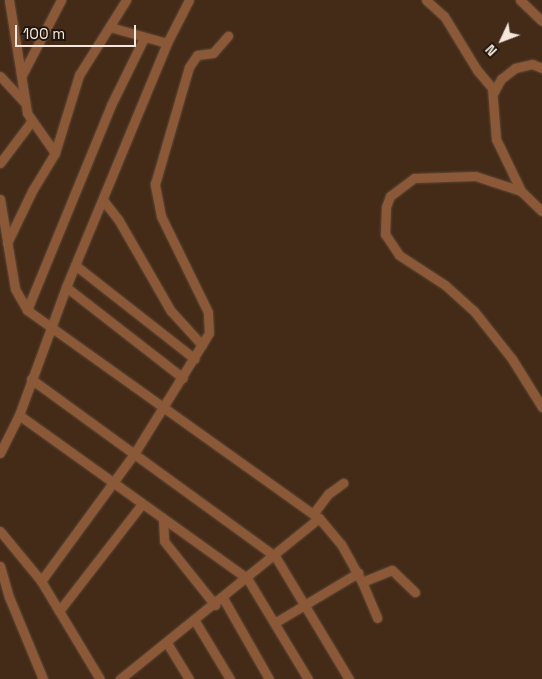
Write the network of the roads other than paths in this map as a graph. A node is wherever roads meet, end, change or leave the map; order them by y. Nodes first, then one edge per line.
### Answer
1 (9, 0) edge
2 (61, 0) edge
3 (126, 0) edge
4 (189, 0) edge
5 (426, 0) edge
6 (520, 0) edge
7 (542, 21) edge
8 (110, 27) junction
9 (228, 36) dead end
10 (144, 38) junction
11 (167, 43) junction
12 (542, 68) edge
13 (22, 75) junction
14 (0, 76) edge
15 (494, 83) junction
16 (23, 101) junction
17 (31, 122) junction
18 (55, 153) junction
19 (0, 163) edge
20 (521, 191) junction
21 (0, 199) edge
22 (103, 200) junction
23 (542, 211) edge
24 (7, 244) junction
25 (75, 265) junction
26 (66, 287) junction
27 (27, 310) junction
28 (51, 328) junction
29 (202, 345) junction
30 (195, 359) junction
31 (183, 378) junction
32 (30, 379) junction
33 (166, 407) junction
34 (542, 407) edge
35 (19, 415) junction
36 (0, 453) edge
37 (134, 454) junction
38 (113, 482) junction
39 (343, 483) dead end
40 (142, 504) junction
41 (316, 516) junction
42 (163, 519) junction
43 (0, 531) edge
44 (275, 556) junction
45 (0, 566) edge
46 (358, 573) junction
47 (247, 578) junction
48 (41, 581) junction
49 (362, 582) junction
50 (415, 592) dead end
51 (223, 598) junction
52 (215, 605) junction
53 (306, 605) junction
54 (59, 611) junction
55 (377, 618) dead end
56 (196, 621) junction
57 (276, 622) junction
58 (167, 642) junction
59 (43, 679) edge
60 (100, 679) edge
61 (120, 679) edge
62 (189, 679) edge
63 (230, 679) edge
64 (269, 679) edge
65 (308, 679) edge
66 (349, 679) edge

1 - 13 street
2 - 13 street
3 - 8 street
4 - 11 street
5 - 15 street
6 - 7 street
8 - 10 street
8 - 18 street
9 - 29 street
10 - 11 street
10 - 27 street
11 - 22 street
12 - 15 street
13 - 16 street
14 - 16 street
15 - 20 street
16 - 17 street
17 - 18 street
17 - 19 street
18 - 24 street
20 - 23 street
20 - 34 street
21 - 24 street
22 - 25 street
22 - 29 street
24 - 27 street
25 - 26 street
25 - 30 street
26 - 28 street
26 - 31 street
27 - 28 street
28 - 32 street
28 - 33 street
29 - 30 street
30 - 31 street
31 - 33 street
32 - 35 street
32 - 37 street
33 - 37 street
33 - 41 street
35 - 36 street
35 - 38 street
37 - 38 street
37 - 44 street
38 - 40 street
38 - 48 street
39 - 41 street
40 - 42 street
40 - 54 street
41 - 44 street
41 - 46 street
42 - 47 street
42 - 52 street
43 - 48 street
44 - 47 street
44 - 53 street
45 - 59 street
46 - 49 street
46 - 53 street
47 - 51 street
47 - 57 street
48 - 54 street
49 - 50 street
49 - 55 street
51 - 52 street
51 - 64 street
52 - 56 street
53 - 57 street
53 - 66 street
54 - 60 street
56 - 58 street
56 - 63 street
57 - 65 street
58 - 61 street
58 - 62 street

